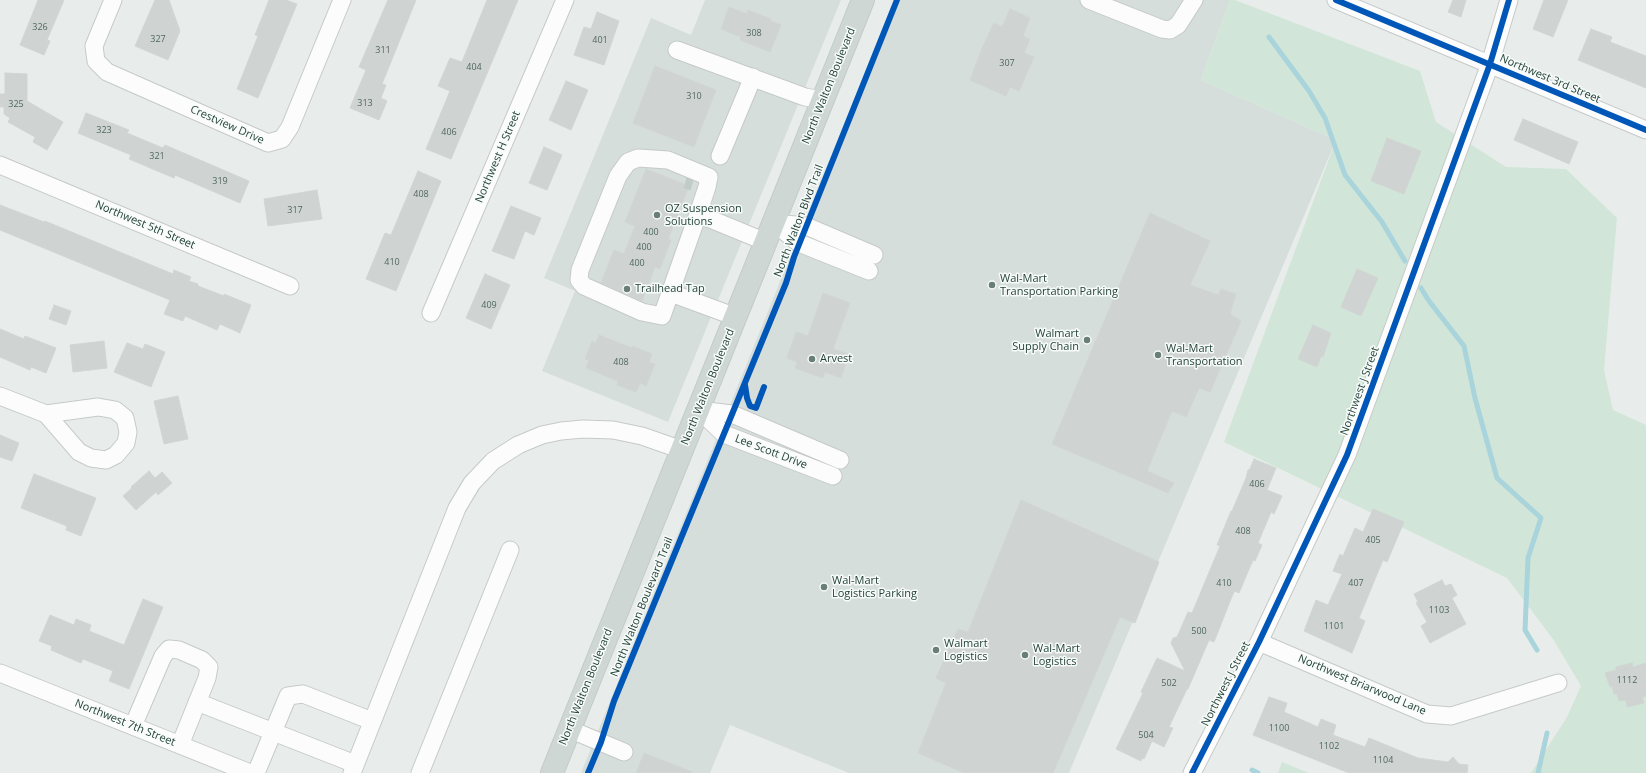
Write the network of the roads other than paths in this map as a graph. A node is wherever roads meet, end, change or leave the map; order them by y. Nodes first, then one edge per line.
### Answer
1 (113, 0) edge
2 (342, 0) edge
3 (565, 0) edge
4 (863, 0) edge
5 (1089, 0) edge
6 (1194, 0) edge
7 (1509, 0) edge
8 (1345, 2) edge
9 (677, 50) dead end
10 (1490, 64) junction
11 (754, 78) junction
12 (823, 100) junction
13 (1646, 130) edge
14 (720, 156) dead end
15 (648, 158) junction
16 (0, 165) edge
17 (695, 183) junction
18 (698, 214) junction
19 (770, 233) junction
20 (874, 255) dead end
21 (869, 271) dead end
22 (290, 286) dead end
23 (671, 293) junction
24 (431, 313) dead end
25 (736, 317) junction
26 (0, 396) edge
27 (699, 410) junction
28 (46, 414) dead end
29 (682, 450) junction
30 (840, 460) dead end
31 (833, 476) dead end
32 (510, 550) dead end
33 (1259, 642) junction
34 (0, 673) edge
35 (1558, 683) dead end
36 (198, 702) junction
37 (372, 721) junction
38 (133, 726) junction
39 (569, 729) junction
40 (273, 732) junction
41 (180, 745) junction
42 (624, 752) dead end
43 (353, 769) edge
44 (250, 773) edge
45 (256, 773) edge
46 (420, 773) edge
47 (552, 773) edge
48 (1192, 773) edge

1 - 2 street, Crestview Drive
3 - 24 street, Northwest H Street
4 - 12 main road, North Walton Boulevard
5 - 6 street
7 - 10 street, Northwest J Street
8 - 10 street, Northwest 3rd Street
9 - 11 street
10 - 13 street, Northwest 3rd Street
10 - 33 street, Northwest J Street
11 - 12 street
11 - 14 street
12 - 19 main road, North Walton Boulevard
15 - 17 street
15 - 17 street
15 - 23 street
16 - 22 street, Northwest 5th Street
17 - 18 street
18 - 19 street
18 - 23 street
19 - 20 street
19 - 21 street
19 - 25 main road, North Walton Boulevard
23 - 25 street
25 - 27 main road, North Walton Boulevard
26 - 28 street
27 - 29 main road, North Walton Boulevard
27 - 30 street, Lee Scott Drive
27 - 31 street, Lee Scott Drive
29 - 37 street
29 - 39 main road, North Walton Boulevard
32 - 46 street
33 - 35 street, Northwest Briarwood Lane
33 - 48 street, Northwest J Street
34 - 38 street, Northwest 7th Street
36 - 38 street
36 - 40 street
36 - 41 street
37 - 40 street
37 - 43 street
38 - 41 street, Northwest 7th Street
39 - 42 street
39 - 47 main road, North Walton Boulevard
40 - 43 street
40 - 45 street
41 - 44 street, Northwest 7th Street

